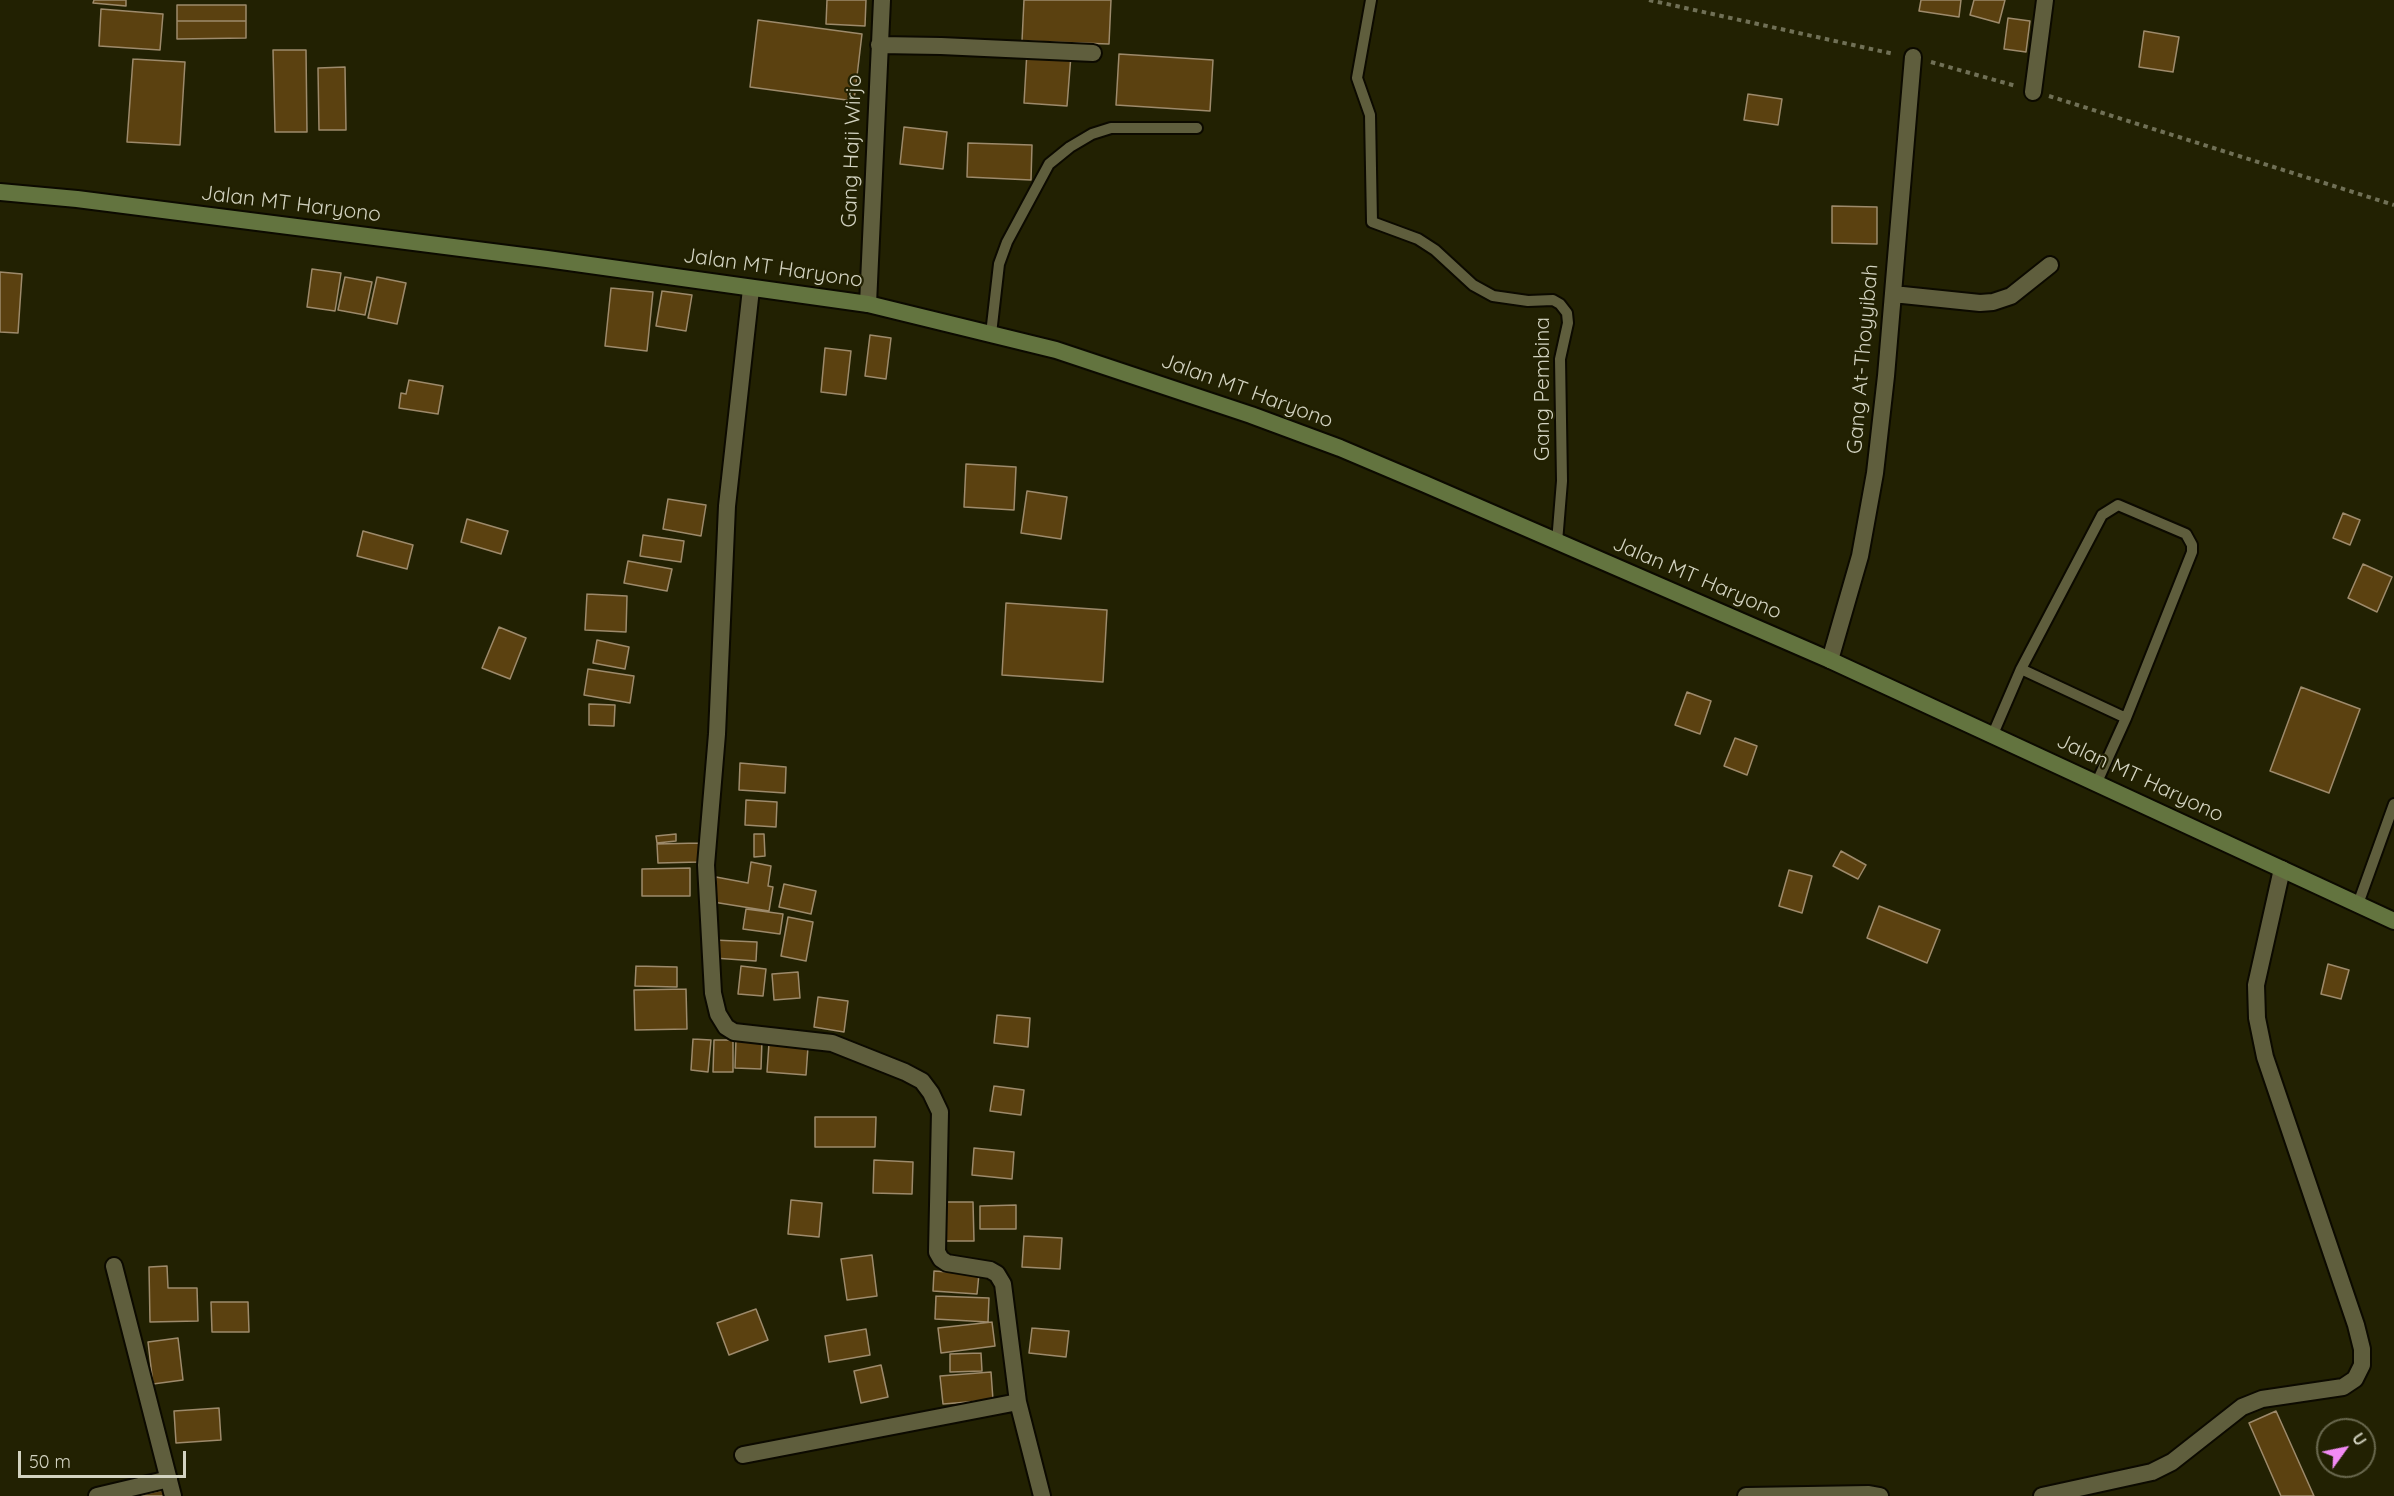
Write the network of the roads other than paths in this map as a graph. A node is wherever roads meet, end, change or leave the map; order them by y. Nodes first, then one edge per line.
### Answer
1 (882, 0) edge
2 (1371, 0) edge
3 (2045, 0) edge
4 (879, 45) junction
5 (1094, 53) dead end
6 (1913, 57) dead end
7 (2033, 92) dead end
8 (1197, 128) dead end
9 (0, 192) edge
10 (2050, 265) dead end
11 (751, 288) junction
12 (1893, 294) junction
13 (868, 304) junction
14 (992, 334) junction
15 (1557, 542) junction
16 (1830, 660) junction
17 (2021, 669) junction
18 (2126, 718) junction
19 (1993, 734) junction
20 (2097, 783) junction
21 (2394, 804) edge
22 (2282, 869) junction
23 (2358, 904) junction
24 (2394, 921) edge
25 (114, 1266) dead end
26 (1018, 1402) junction
27 (743, 1455) dead end
28 (169, 1479) junction
29 (97, 1496) edge
30 (173, 1496) edge
31 (1042, 1496) edge
32 (1746, 1496) edge
33 (1880, 1496) edge
34 (2042, 1496) edge

1 - 4 street, Gang Haji Wirjo
2 - 15 lane, Gang Pembina
3 - 7 street
4 - 5 street
4 - 13 street, Gang Haji Wirjo
6 - 12 street, Gang At-Thoyyibah
8 - 14 lane
9 - 11 main road, Jalan MT Haryono
10 - 12 street
11 - 13 main road, Jalan MT Haryono
11 - 26 street
12 - 16 street, Gang At-Thoyyibah
13 - 14 main road, Jalan MT Haryono
14 - 15 main road, Jalan MT Haryono
15 - 16 main road, Jalan MT Haryono
16 - 19 main road, Jalan MT Haryono
17 - 18 lane
17 - 18 lane
17 - 19 lane
18 - 20 lane
19 - 20 main road, Jalan MT Haryono
20 - 22 main road, Jalan MT Haryono
21 - 23 lane
22 - 23 main road, Jalan MT Haryono
22 - 34 street
23 - 24 main road, Jalan MT Haryono
25 - 28 street
26 - 27 street
26 - 31 street
28 - 29 street
28 - 30 street
32 - 33 street

